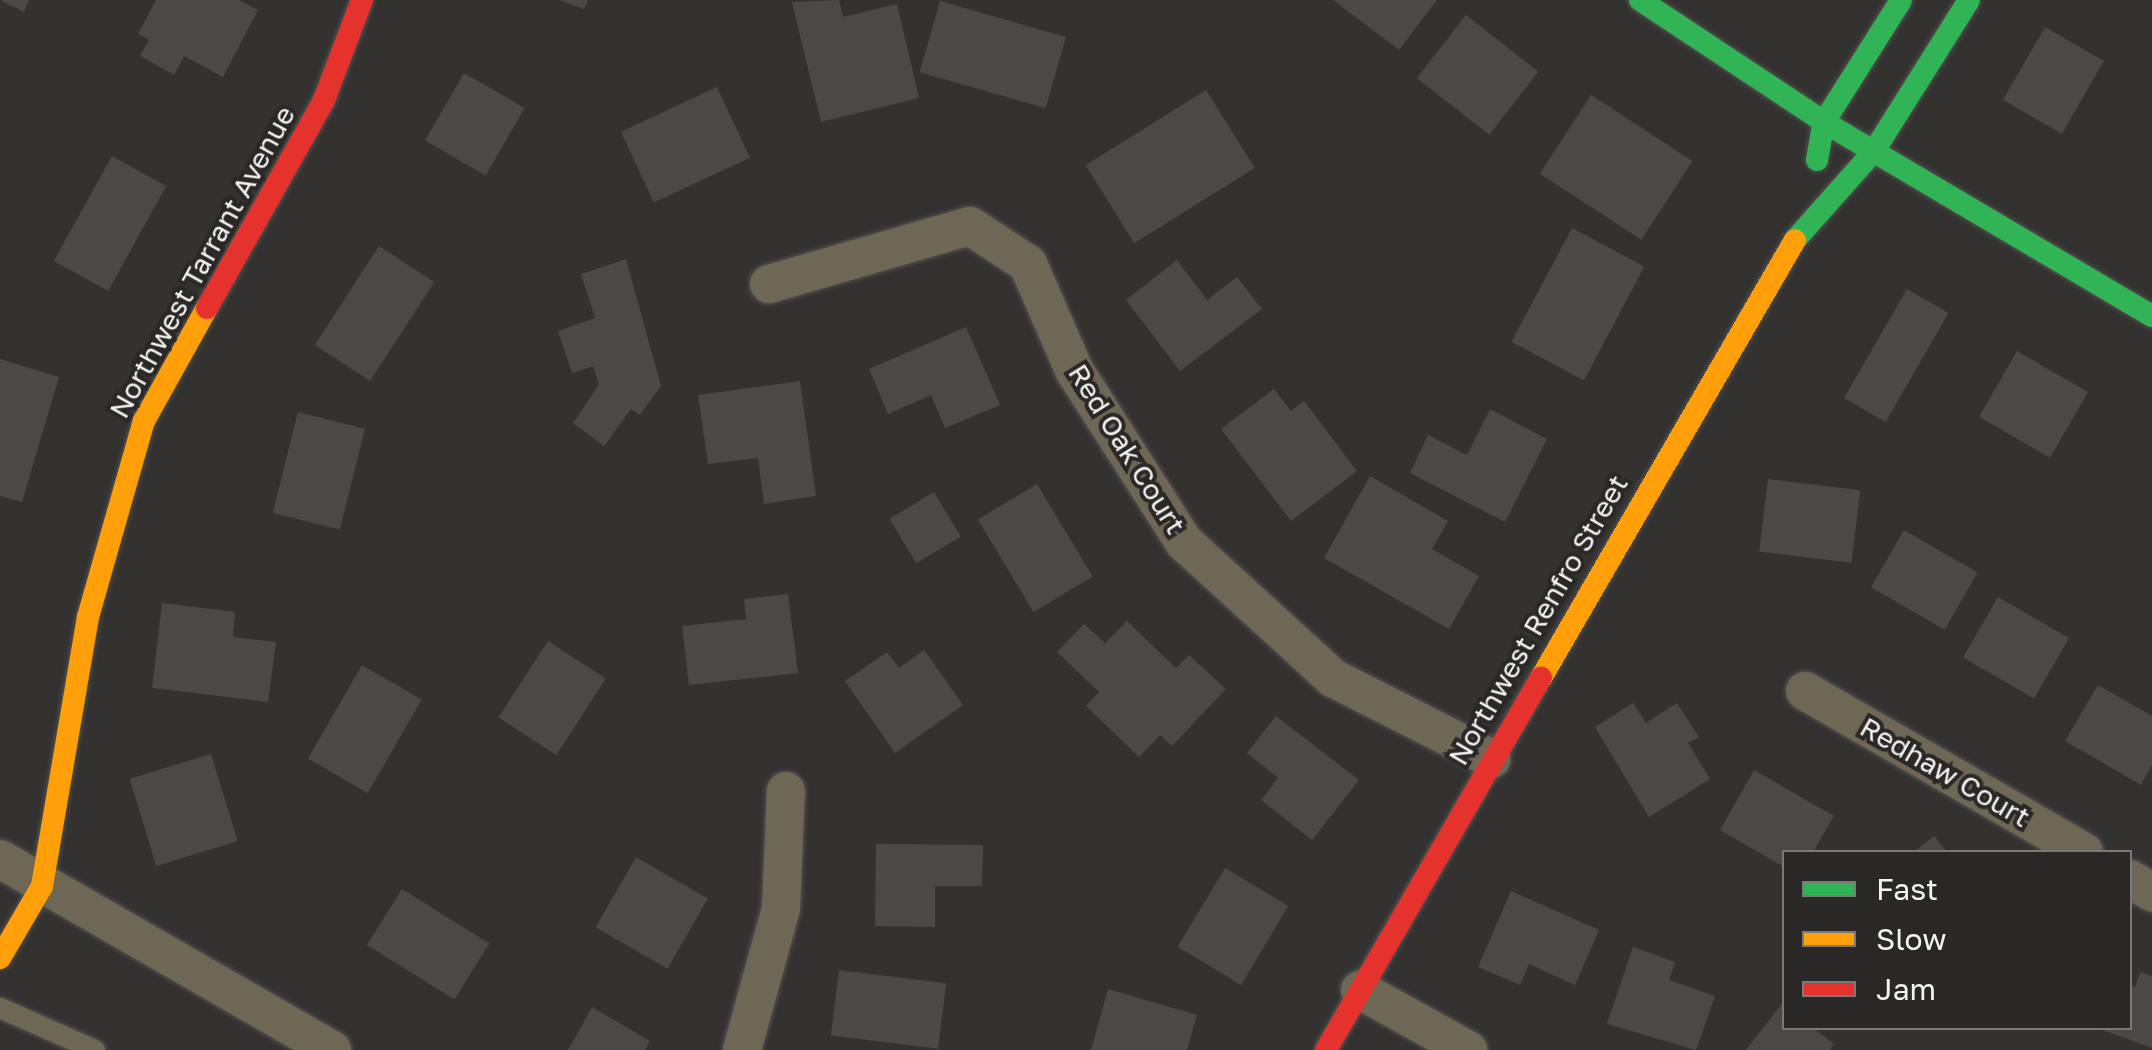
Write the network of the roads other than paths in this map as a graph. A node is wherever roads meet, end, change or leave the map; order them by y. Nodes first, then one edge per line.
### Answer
1 (362, 0) edge
2 (1640, 0) edge
3 (1901, 0) edge
4 (1970, 0) edge
5 (1824, 122) junction
6 (1874, 151) junction
7 (1804, 222) junction
8 (769, 284) dead end
9 (2152, 316) edge
10 (1806, 692) dead end
11 (1492, 759) junction
12 (786, 791) dead end
13 (2081, 850) edge
14 (0, 859) edge
15 (42, 886) junction
16 (0, 958) edge
17 (1360, 990) junction
18 (0, 1008) edge
19 (96, 1050) edge
20 (332, 1050) edge
21 (742, 1050) edge
22 (1326, 1050) edge
23 (1468, 1050) edge

1 - 15 main road, Northwest Tarrant Avenue
2 - 5 main road
3 - 5 main road, Northwest Renfro Street
4 - 6 main road, Northwest Renfro Street
5 - 6 main road
5 - 7 main road, Northwest Renfro Street
6 - 7 main road, Northwest Renfro Street
6 - 9 main road
7 - 11 main road, Northwest Renfro Street
8 - 11 street, Red Oak Court
10 - 13 street, Redhaw Court
11 - 17 main road, Northwest Renfro Street
12 - 21 street
14 - 15 street
15 - 16 main road, Northwest Tarrant Avenue
15 - 20 street
17 - 22 main road, Northwest Renfro Street
17 - 23 street
18 - 19 lane

